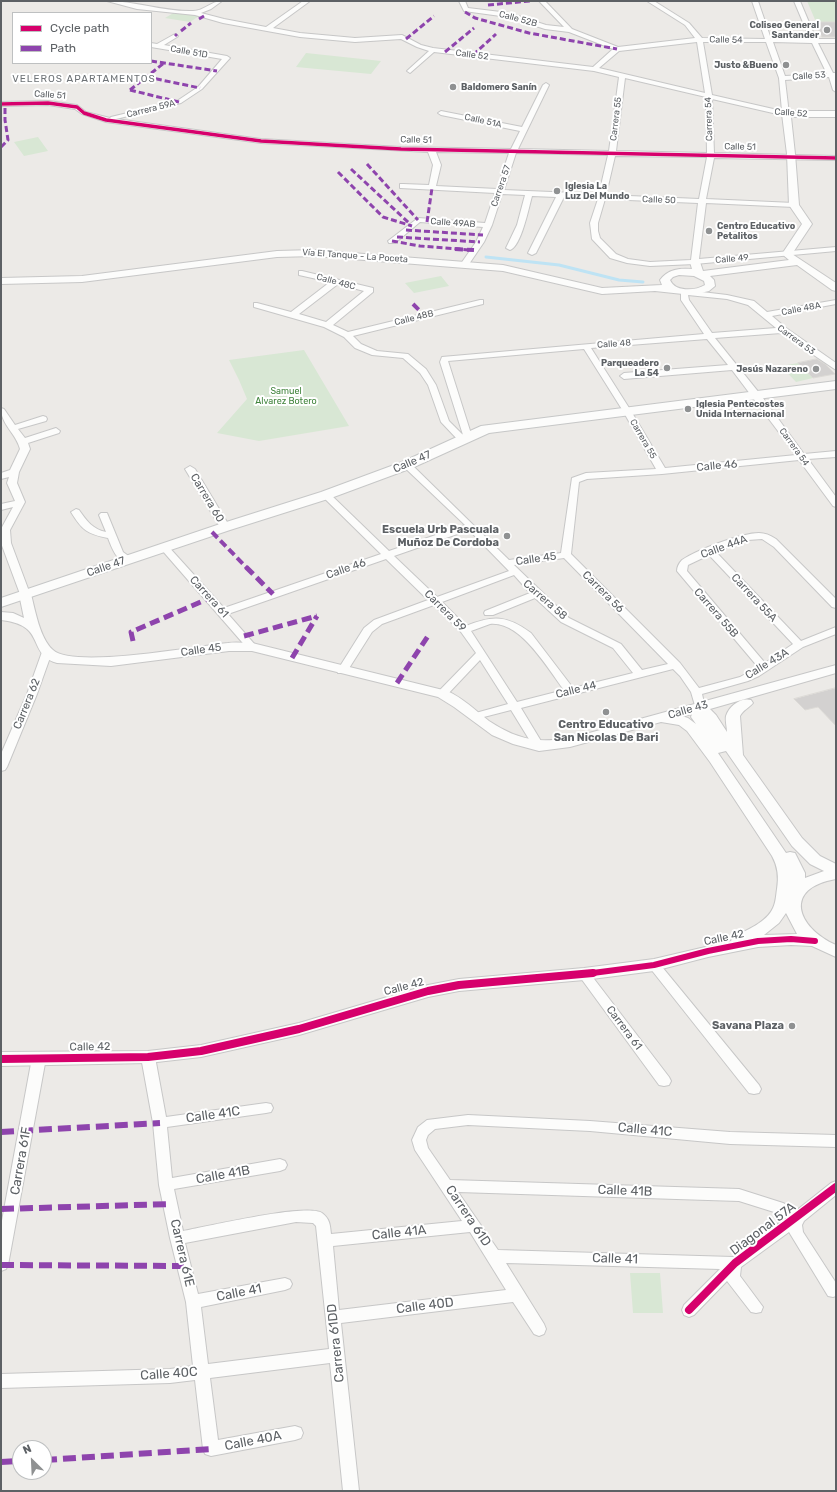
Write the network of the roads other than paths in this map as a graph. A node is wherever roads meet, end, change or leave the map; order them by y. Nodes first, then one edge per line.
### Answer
1 (110, 1) edge
2 (219, 1) edge
3 (307, 1) edge
4 (462, 1) edge
5 (486, 1) edge
6 (542, 1) edge
7 (650, 1) edge
8 (754, 1) edge
9 (797, 1) edge
10 (169, 9) junction
11 (139, 10) edge
12 (196, 13) junction
13 (492, 13) junction
14 (152, 15) edge
15 (267, 29) junction
16 (570, 30) junction
17 (175, 36) dead end
18 (700, 40) junction
19 (767, 41) junction
20 (814, 41) junction
21 (836, 41) edge
22 (152, 45) edge
23 (159, 46) junction
24 (617, 49) junction
25 (433, 50) junction
26 (227, 58) joint
27 (594, 69) junction
28 (410, 71) dead end
29 (834, 75) edge
30 (622, 76) junction
31 (782, 78) junction
32 (546, 85) dead end
33 (836, 90) edge
34 (709, 96) junction
35 (1, 104) edge
36 (441, 113) dead end
37 (786, 114) junction
38 (836, 114) edge
39 (106, 120) junction
40 (525, 130) junction
41 (431, 149) junction
42 (514, 150) junction
43 (612, 154) junction
44 (711, 155) junction
45 (791, 156) junction
46 (836, 158) edge
47 (403, 186) dead end
48 (432, 188) junction
49 (500, 192) junction
50 (529, 194) junction
51 (561, 195) junction
52 (602, 197) junction
53 (702, 202) junction
54 (794, 205) junction
55 (488, 225) junction
56 (392, 241) dead end
57 (510, 248) dead end
58 (836, 249) edge
59 (532, 253) dead end
60 (788, 254) junction
61 (627, 262) joint
62 (695, 262) junction
63 (799, 262) junction
64 (464, 264) junction
65 (768, 267) junction
66 (302, 272) dead end
67 (689, 272) junction
68 (726, 272) junction
69 (699, 274) junction
70 (665, 280) junction
71 (709, 280) junction
72 (1, 281) edge
73 (336, 282) junction
74 (836, 288) edge
75 (673, 289) junction
76 (635, 290) junction
77 (686, 292) junction
78 (480, 302) dead end
79 (836, 302) edge
80 (256, 305) dead end
81 (762, 312) junction
82 (293, 315) junction
83 (327, 325) junction
84 (783, 330) junction
85 (348, 335) junction
86 (710, 336) junction
87 (586, 346) junction
88 (734, 367) junction
89 (836, 367) edge
90 (624, 376) dead end
91 (836, 385) edge
92 (756, 395) junction
93 (1, 411) edge
94 (627, 411) junction
95 (43, 420) dead end
96 (13, 428) junction
97 (56, 431) dead end
98 (462, 435) junction
99 (23, 442) junction
100 (836, 454) edge
101 (803, 458) junction
102 (407, 465) junction
103 (190, 469) dead end
104 (662, 471) junction
105 (14, 472) junction
106 (1, 476) edge
107 (326, 495) junction
108 (20, 502) junction
109 (836, 504) edge
110 (1, 507) edge
111 (76, 512) dead end
112 (104, 515) dead end
113 (471, 526) junction
114 (225, 527) junction
115 (113, 536) junction
116 (4, 544) edge
117 (164, 548) junction
118 (710, 551) junction
119 (387, 555) junction
120 (566, 555) junction
121 (121, 559) junction
122 (693, 559) joint
123 (506, 564) junction
124 (514, 572) junction
125 (25, 594) junction
126 (536, 594) junction
127 (435, 600) junction
128 (1, 603) edge
129 (836, 605) edge
130 (223, 612) junction
131 (1, 616) edge
132 (488, 617) junction
133 (33, 627) junction
134 (465, 630) junction
135 (836, 630) edge
136 (799, 645) junction
137 (252, 647) junction
138 (481, 653) junction
139 (49, 658) junction
140 (676, 665) junction
141 (764, 668) junction
142 (836, 670) edge
143 (342, 671) junction
144 (639, 674) junction
145 (836, 679) edge
146 (570, 692) junction
147 (696, 692) junction
148 (442, 694) junction
149 (746, 703) junction
150 (514, 705) junction
151 (702, 713) junction
152 (476, 716) junction
153 (661, 718) junction
154 (539, 746) junction
155 (736, 757) junction
156 (1, 767) edge
157 (836, 873) edge
158 (798, 891) junction
159 (815, 941) junction
160 (726, 947) junction
161 (836, 951) edge
162 (654, 965) junction
163 (584, 974) junction
164 (148, 1057) junction
165 (39, 1058) junction
166 (1, 1059) edge
167 (664, 1081) dead end
168 (754, 1089) dead end
169 (266, 1108) dead end
170 (454, 1121) joint
171 (160, 1123) junction
172 (836, 1141) edge
173 (280, 1165) dead end
174 (166, 1185) junction
175 (448, 1186) junction
176 (836, 1187) edge
177 (798, 1217) junction
178 (474, 1226) junction
179 (177, 1238) junction
180 (325, 1241) junction
181 (494, 1256) junction
182 (735, 1263) junction
183 (1, 1265) edge
184 (286, 1284) dead end
185 (833, 1291) dead end
186 (517, 1295) junction
187 (193, 1302) junction
188 (756, 1307) dead end
189 (689, 1310) dead end
190 (333, 1318) junction
191 (539, 1329) dead end
192 (337, 1355) junction
193 (202, 1372) junction
194 (1, 1381) edge
195 (295, 1433) dead end
196 (211, 1449) joint
197 (351, 1491) edge

1 - 11 street, Calle 52
2 - 12 street
3 - 15 street
4 - 13 street, Calle 52B
5 - 13 street
6 - 16 street
7 - 18 street, Carrera 54
8 - 19 street
9 - 20 street
10 - 11 street, Calle 52
10 - 12 street, Calle 52
10 - 14 street
12 - 15 street, Calle 52
13 - 16 street, Calle 52B
15 - 25 street, Calle 52
16 - 24 street
17 - 23 street
18 - 19 street, Calle 54
18 - 24 street, Calle 54
18 - 34 street, Carrera 54
19 - 20 street, Calle 54
19 - 31 street
20 - 21 street, Calle 54
20 - 29 street
22 - 23 street, Calle 51D
23 - 26 street, Calle 51D
24 - 27 street
25 - 27 street, Calle 52
25 - 28 street
26 - 39 street, Carrera 59A
27 - 30 street, Calle 52
29 - 31 street, Calle 53
29 - 33 street
30 - 34 street, Calle 52
30 - 43 street, Carrera 55
31 - 37 street
32 - 40 street, Carrera 57
34 - 37 street, Calle 52
34 - 44 street, Carrera 54
35 - 39 street, Calle 51
36 - 40 street, Calle 51A
37 - 38 street, Calle 52
37 - 45 street
39 - 41 street, Calle 51
40 - 42 street, Carrera 57
41 - 42 street, Calle 51
41 - 48 street
42 - 43 street, Calle 51
42 - 49 street, Carrera 57
43 - 44 street, Calle 51
43 - 52 street, Carrera 55
44 - 45 street, Calle 51
44 - 53 street, Carrera 54
45 - 46 street, Calle 51
45 - 54 street
47 - 48 street, Calle 50
48 - 49 street, Calle 50
49 - 50 street, Calle 50
49 - 55 street, Carrera 57
50 - 51 street, Calle 50
50 - 57 street
51 - 52 street, Calle 50
51 - 59 street
52 - 53 street, Calle 50
52 - 61 street, Carrera 55
53 - 54 street, Calle 50
53 - 62 street, Carrera 54
54 - 60 street
55 - 56 street, Calle 49AB
55 - 64 street, Carrera 57
58 - 60 street, Calle 49
60 - 62 street, Calle 49
60 - 63 street
60 - 65 street
61 - 62 street, Calle 49
62 - 67 street, Carrera 54
62 - 69 street, Carrera 54
63 - 65 street
63 - 74 street
64 - 72 street, Vía El Tanque - La Poceta
64 - 76 street, Vía El Tanque - La Poceta
65 - 68 street
66 - 73 street, Calle 48C
67 - 69 street
67 - 70 street, Vía El Tanque - La Poceta
68 - 69 street
68 - 71 street
69 - 71 street
70 - 75 street
70 - 76 street, Vía El Tanque - La Poceta
71 - 77 street
73 - 82 street
73 - 83 street, Calle 48C
75 - 76 street, Vía El Tanque - La Poceta
75 - 77 street, Vía El Tanque - La Poceta
77 - 81 street
77 - 86 street, Carrera 54
78 - 85 street, Calle 48B
79 - 81 street, Calle 48A
80 - 82 street
81 - 84 street, Carrera 53
82 - 83 street
83 - 85 street
84 - 86 street, Calle 48
84 - 89 street, Carrera 53
85 - 98 street
86 - 87 street, Calle 48
86 - 88 street, Carrera 54
87 - 94 street, Carrera 55
87 - 98 street, Calle 48
88 - 90 street
88 - 92 street, Carrera 54
91 - 92 main road, Calle 47
92 - 94 main road, Calle 47
92 - 101 street, Carrera 54
93 - 96 street
94 - 98 main road, Calle 47
94 - 104 street, Carrera 55
95 - 96 street
96 - 99 street
97 - 99 street
98 - 102 main road, Calle 47
99 - 105 street
100 - 101 street, Calle 46
101 - 104 street, Calle 46
101 - 109 street, Carrera 54
102 - 107 main road, Calle 47
102 - 113 street, Carrera 58
103 - 114 street, Carrera 60
104 - 120 street, Calle 46
105 - 106 street
105 - 108 street
107 - 114 main road, Calle 47
107 - 119 street, Carrera 59
108 - 110 street
108 - 116 street
111 - 115 street
112 - 115 street
113 - 119 street, Calle 46
113 - 123 street, Carrera 58
114 - 117 main road, Calle 47
115 - 121 street
116 - 125 street
117 - 121 main road, Calle 47
117 - 130 street, Carrera 61
118 - 122 street, Calle 44A
118 - 129 street, Calle 44A
118 - 136 street, Carrera 55A
119 - 127 street, Carrera 59
119 - 130 street, Calle 46
120 - 123 street, Calle 45
120 - 140 street, Carrera 56
121 - 125 main road, Calle 47
122 - 141 street, Carrera 55B
123 - 124 street, Carrera 58
124 - 126 street, Carrera 58
124 - 127 street, Calle 45
125 - 128 main road, Calle 47
125 - 133 street
126 - 132 street
126 - 144 street, Carrera 58
127 - 134 street, Carrera 59
127 - 143 street, Calle 45
130 - 137 street, Carrera 61
131 - 133 street
132 - 134 street
132 - 146 street
133 - 139 street
134 - 138 street, Carrera 59
135 - 136 street, Calle 43A
136 - 141 street, Calle 43A
137 - 139 street, Calle 45
137 - 143 street, Calle 45
138 - 148 street
138 - 150 street, Carrera 59
139 - 156 street, Carrera 62
140 - 144 street, Calle 44
140 - 147 street, Carrera 56
141 - 147 street, Calle 43A
142 - 151 street, Calle 43
143 - 148 street, Calle 45
144 - 146 street, Calle 44
145 - 149 street, Calle 43
146 - 150 street, Calle 44
147 - 151 street, Carrera 56
148 - 152 street, Calle 45
149 - 151 street, Calle 43
149 - 155 street
150 - 152 street, Calle 44
150 - 154 street, Carrera 59
151 - 153 street, Calle 43
151 - 155 street, Carrera 56
151 - 158 street, Carrera 56
152 - 154 street, Calle 45
153 - 154 street, Calle 43
153 - 160 street
155 - 157 street, Carrera 56
157 - 158 street
158 - 159 street
159 - 160 street, Calle 42
159 - 161 street
160 - 162 street, Calle 42
162 - 163 street, Calle 42
162 - 168 street
163 - 164 street, Calle 42
163 - 167 street, Carrera 61
164 - 165 street, Calle 42
164 - 171 street, Carrera 61E
165 - 166 street, Calle 42
165 - 183 street, Carrera 61F
169 - 171 street, Calle 41C
170 - 172 street, Calle 41C
170 - 175 street, Carrera 61D
171 - 174 street, Carrera 61E
173 - 174 street, Calle 41B
174 - 179 street, Carrera 61E
175 - 177 street, Calle 41B
175 - 178 street, Carrera 61D
176 - 177 street, Diagonal 57A
177 - 182 street, Diagonal 57A
177 - 185 street
178 - 180 street, Calle 41A
178 - 181 street, Carrera 61D
179 - 180 street, Carrera 61DD
179 - 187 street, Carrera 61E
180 - 190 street, Carrera 61DD
181 - 182 street, Calle 41
181 - 186 street, Carrera 61D
182 - 188 street
182 - 189 street, Diagonal 57A
184 - 187 street, Calle 41
186 - 190 street, Calle 40D
186 - 191 street, Carrera 61D
187 - 193 street, Carrera 61E
190 - 192 street, Carrera 61DD
192 - 193 street, Calle 40C
192 - 197 street, Carrera 61DD
193 - 194 street, Calle 40C
193 - 196 street, Carrera 61E
195 - 196 street, Calle 40A

